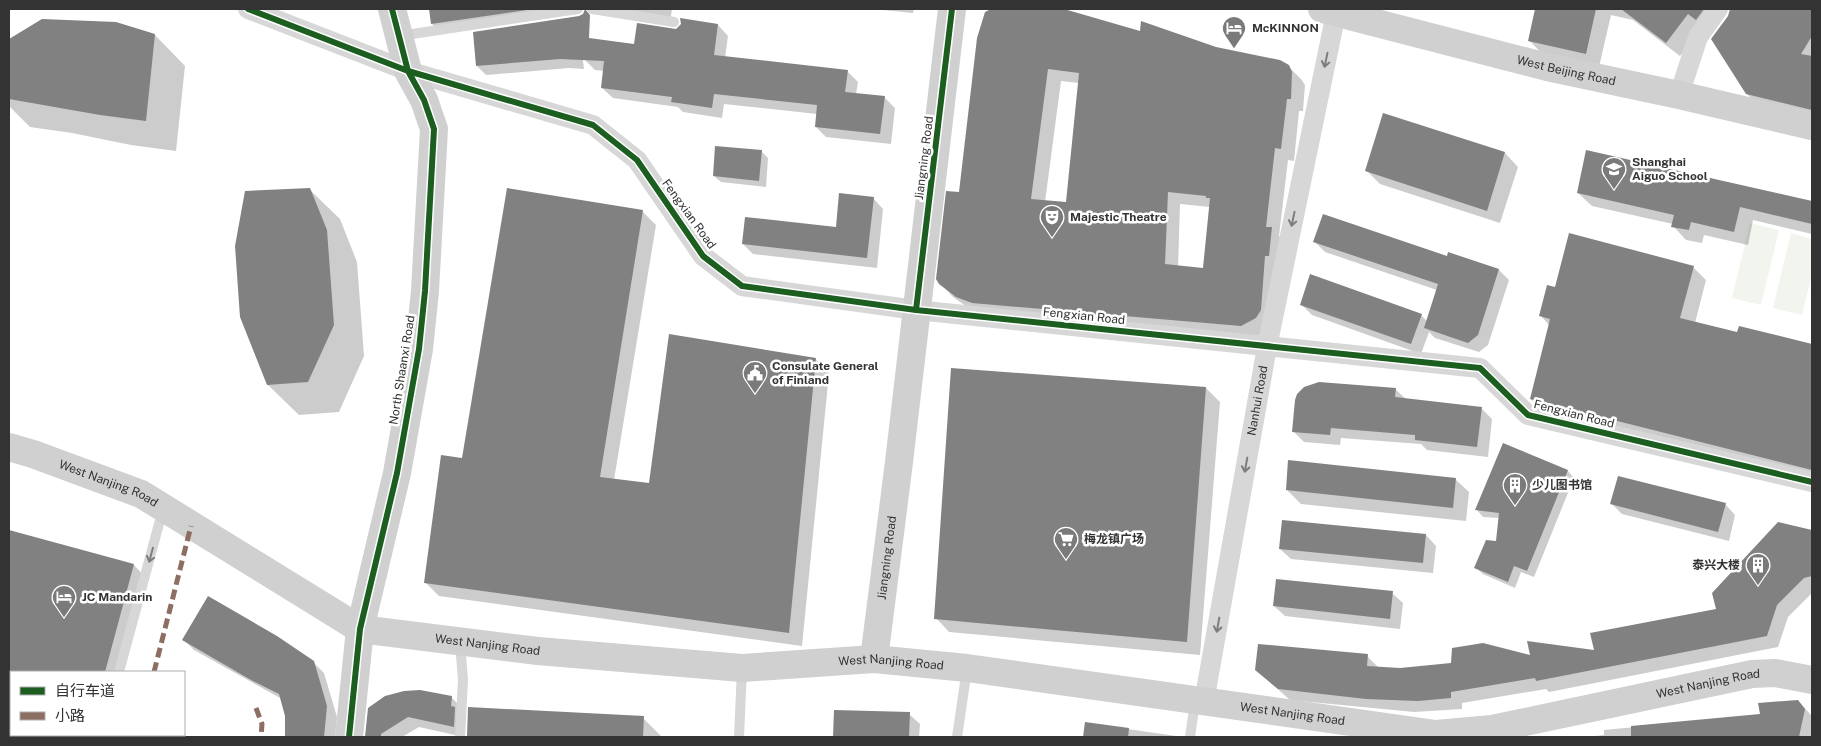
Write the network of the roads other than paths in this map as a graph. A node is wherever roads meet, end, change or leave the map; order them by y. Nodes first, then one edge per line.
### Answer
1 (248, 9) edge
2 (392, 9) edge
3 (578, 9) edge
4 (592, 9) edge
5 (952, 9) edge
6 (1718, 9) edge
7 (1329, 11) edge
8 (674, 22) dead end
9 (398, 36) junction
10 (408, 71) junction
11 (1679, 94) junction
12 (1812, 126) edge
13 (916, 310) junction
14 (1267, 347) junction
15 (9, 447) edge
16 (1812, 482) edge
17 (164, 508) junction
18 (360, 629) junction
19 (460, 641) junction
20 (874, 659) junction
21 (742, 668) junction
22 (967, 668) junction
23 (119, 671) edge
24 (1812, 680) edge
25 (1200, 701) junction
26 (1492, 733) edge
27 (9, 736) edge
28 (16, 737) edge
29 (349, 737) edge
30 (460, 737) edge
31 (739, 737) edge
32 (957, 737) edge
33 (1190, 737) edge

1 - 10 street, Fengxian Road
2 - 9 main road, North Shaanxi Road
3 - 9 lane
4 - 8 lane
5 - 13 main road, Jiangning Road
6 - 11 street
7 - 11 main road, West Beijing Road
7 -> 14 street, Nanhui Road
9 - 10 main road, North Shaanxi Road
10 - 13 street, Fengxian Road
10 - 18 main road, North Shaanxi Road
11 - 12 main road, West Beijing Road
13 - 14 street, Fengxian Road
13 - 20 main road, Jiangning Road
14 - 16 street, Fengxian Road
14 -> 25 street, Nanhui Road
15 - 17 main road, West Nanjing Road
17 - 18 main road, West Nanjing Road
17 -> 23 lane
18 - 19 main road, West Nanjing Road
18 - 29 main road, North Shaanxi Road
19 - 21 main road, West Nanjing Road
19 - 30 lane
20 - 21 main road, West Nanjing Road
20 - 22 main road, West Nanjing Road
21 - 31 lane
22 - 25 main road, West Nanjing Road
22 - 32 lane
24 - 26 main road, West Nanjing Road
25 - 26 main road, West Nanjing Road
25 - 33 lane
27 - 28 lane

